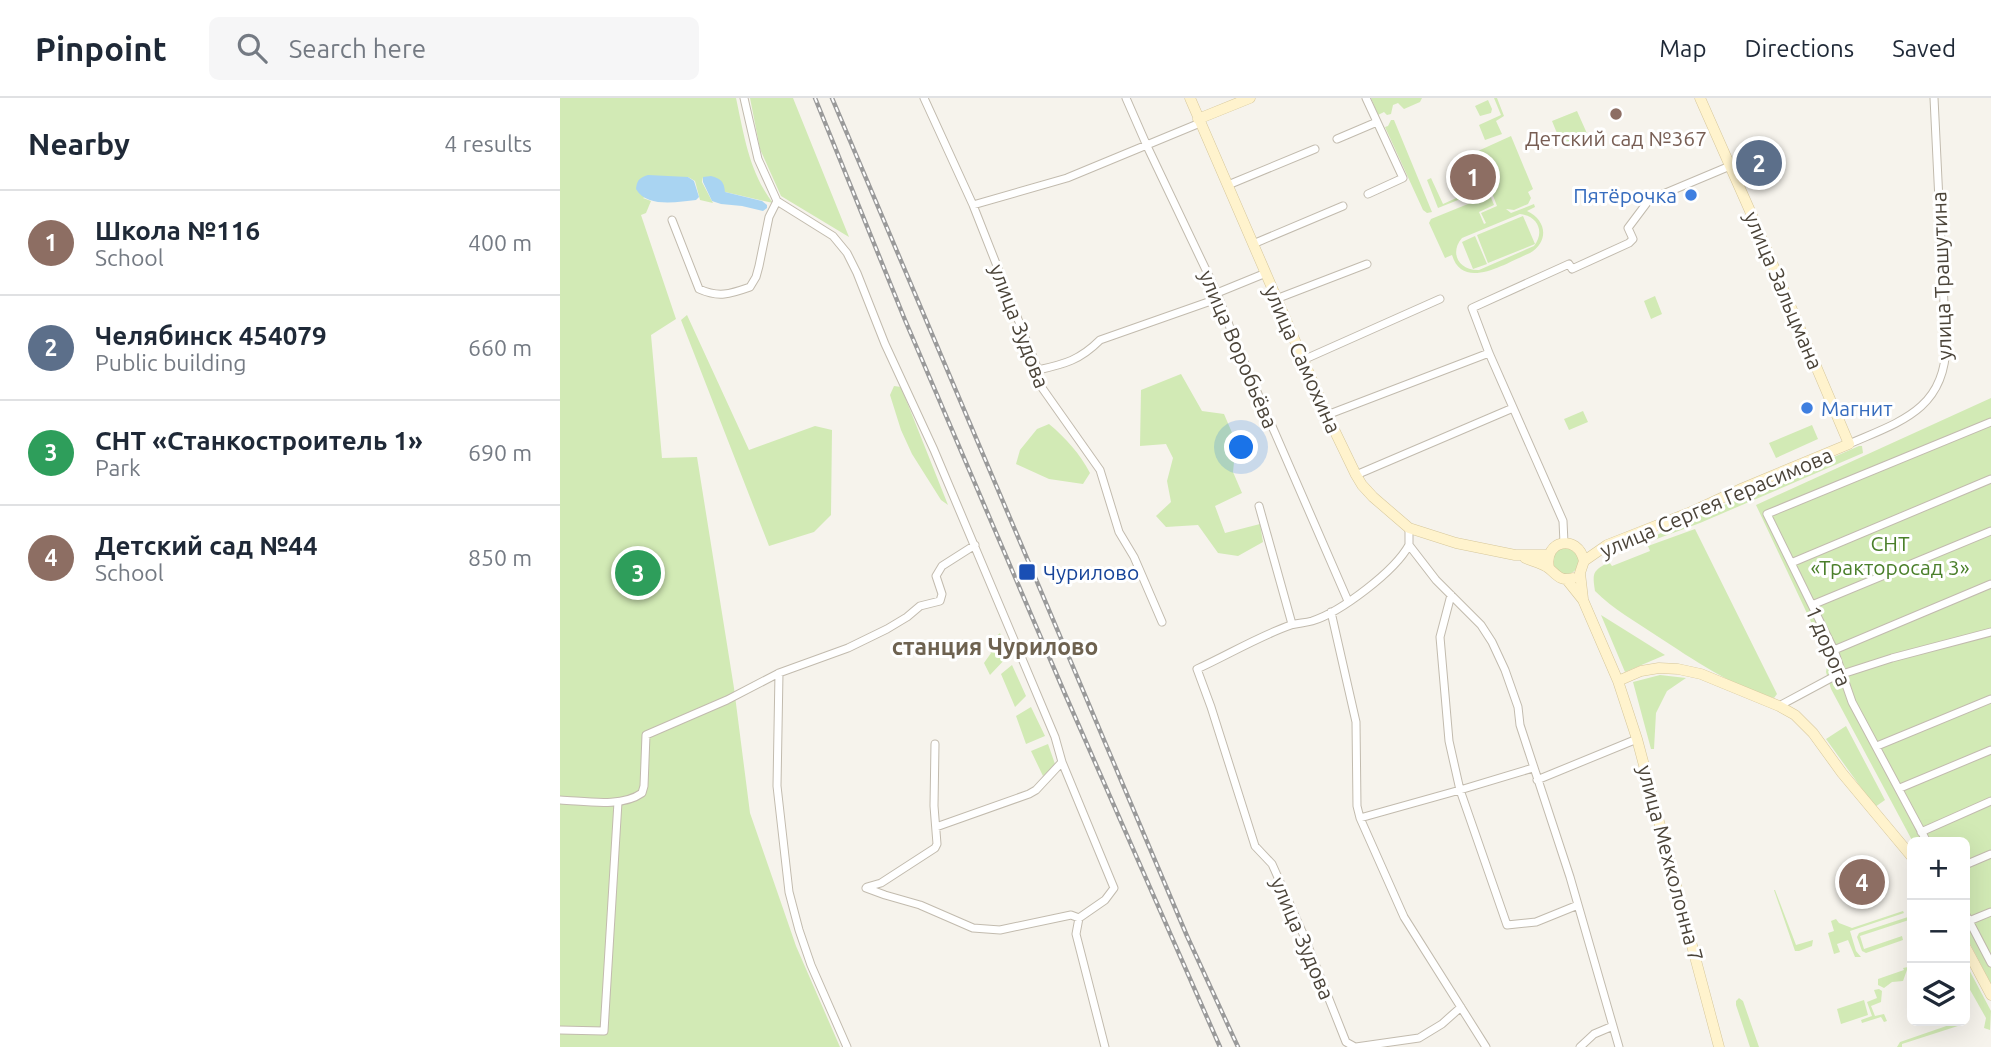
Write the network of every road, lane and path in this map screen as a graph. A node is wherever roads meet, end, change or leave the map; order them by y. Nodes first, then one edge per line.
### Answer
1 (744, 98) edge
2 (924, 98) edge
3 (1126, 98) edge
4 (1190, 98) edge
5 (1250, 98) edge
6 (1366, 98) edge
7 (1700, 98) edge
8 (1934, 98) edge
9 (1199, 121) junction
10 (1377, 122) junction
11 (1337, 139) dead end
12 (1147, 146) junction
13 (1315, 149) dead end
14 (1730, 166) junction
15 (1228, 185) junction
16 (1368, 194) dead end
17 (777, 201) junction
18 (973, 205) junction
19 (1343, 206) dead end
20 (672, 220) dead end
21 (1253, 244) junction
22 (1367, 264) dead end
23 (1266, 273) junction
24 (1217, 293) junction
25 (1276, 299) junction
26 (1440, 299) dead end
27 (1489, 353) junction
28 (1303, 360) junction
29 (1038, 370) junction
30 (1513, 408) junction
31 (1327, 415) junction
32 (1991, 422) edge
33 (1849, 444) junction
34 (1356, 475) junction
35 (1991, 479) edge
36 (1259, 506) dead end
37 (1409, 528) junction
38 (1991, 531) edge
39 (975, 545) junction
40 (1409, 545) junction
41 (1571, 545) junction
42 (1607, 545) junction
43 (1549, 555) junction
44 (1521, 556) junction
45 (1584, 561) junction
46 (1791, 563) junction
47 (1549, 568) junction
48 (1580, 573) junction
49 (1567, 580) junction
50 (1991, 584) edge
51 (1451, 595) junction
52 (1583, 600) junction
53 (1348, 601) junction
54 (1812, 605) junction
55 (1331, 612) junction
56 (1162, 622) dead end
57 (1292, 624) junction
58 (1991, 632) edge
59 (1834, 650) junction
60 (779, 673) junction
61 (1843, 674) junction
62 (1618, 681) junction
63 (1991, 699) edge
64 (1779, 706) junction
65 (1637, 739) junction
66 (935, 744) dead end
67 (1877, 746) junction
68 (1991, 750) edge
69 (1062, 762) junction
70 (1533, 768) junction
71 (1537, 780) junction
72 (1899, 788) junction
73 (1460, 790) junction
74 (560, 800) edge
75 (1991, 801) edge
76 (618, 802) junction
77 (1360, 818) junction
78 (936, 827) junction
79 (1921, 832) junction
80 (1924, 837) edge
81 (1907, 851) edge
82 (1991, 854) edge
83 (1970, 862) edge
84 (1578, 905) junction
85 (1991, 912) edge
86 (1970, 916) edge
87 (1079, 918) junction
88 (1970, 923) edge
89 (1970, 955) edge
90 (1991, 963) edge
91 (1991, 995) edge
92 (1461, 1007) junction
93 (1613, 1026) junction
94 (560, 1030) edge
95 (847, 1047) edge
96 (1105, 1047) edge
97 (1355, 1047) edge
98 (1486, 1047) edge
99 (1580, 1047) edge
100 (1619, 1047) edge
101 (1719, 1047) edge

1 - 17 street
2 - 18 street, улица Зудова
3 - 12 street, улица Воробьёва
4 - 9 street, улица Самохина
5 - 9 street
6 - 10 street
7 - 14 street, улица Зальцмана
8 - 33 street, улица Трашутина
9 - 12 street
9 - 15 street, улица Самохина
10 - 11 street
10 - 16 street
12 - 18 street
12 - 24 street, улица Воробьёва
13 - 15 street
14 - 27 street
14 - 33 street, улица Зальцмана
15 - 21 street, улица Самохина
17 - 20 street
17 - 39 street
18 - 29 street, улица Зудова
19 - 21 street
21 - 23 street, улица Самохина
22 - 25 street
23 - 24 street
23 - 25 street, улица Самохина
24 - 29 street
24 - 53 street, улица Воробьёва
25 - 28 street, улица Самохина
26 - 28 street
27 - 30 street
27 - 31 street
28 - 31 street, улица Самохина
29 - 56 street, улица Зудова
30 - 34 street
30 - 41 street
31 - 34 street, улица Самохина
32 - 46 street, 1 дорога
33 - 42 street, улица Сергея Герасимова
34 - 37 street, улица Самохина
35 - 46 street
36 - 57 street
37 - 40 street
37 - 44 street
38 - 54 street
39 - 60 street
39 - 69 street
40 - 51 street
40 - 53 street
41 - 42 street
41 - 43 street
41 - 45 street
42 - 45 street, улица Сергея Герасимова
43 - 44 street
43 - 47 street
44 - 47 street
45 - 48 street
46 - 54 street, 1 дорога
47 - 49 street
48 - 49 street
48 - 52 street
49 - 52 street
50 - 59 street
51 - 70 street
51 - 73 street
52 - 62 street, улица Мехколонна 7
53 - 55 street
54 - 59 street, 1 дорога
55 - 57 street
55 - 77 street
57 - 97 street, улица Зудова
58 - 61 street
59 - 61 street, 1 дорога
60 - 76 street
60 - 95 street
61 - 64 street
61 - 67 street, 1 дорога
62 - 64 street
62 - 65 street, улица Мехколонна 7
63 - 67 street
64 - 81 street
65 - 71 street
65 - 101 street, улица Мехколонна 7
66 - 78 street
67 - 72 street, 1 дорога
68 - 72 street
69 - 78 street
69 - 87 street
70 - 71 street
70 - 73 street
71 - 84 street
72 - 79 street, 1 дорога
73 - 77 street
73 - 84 street
74 - 76 street
75 - 79 street
76 - 94 street
77 - 92 street
78 - 87 street
79 - 80 street, 1 дорога
82 - 83 street
84 - 93 street
85 - 86 street
87 - 96 street
88 - 90 street
89 - 91 street
92 - 97 street
92 - 98 street
93 - 99 street
93 - 100 street

